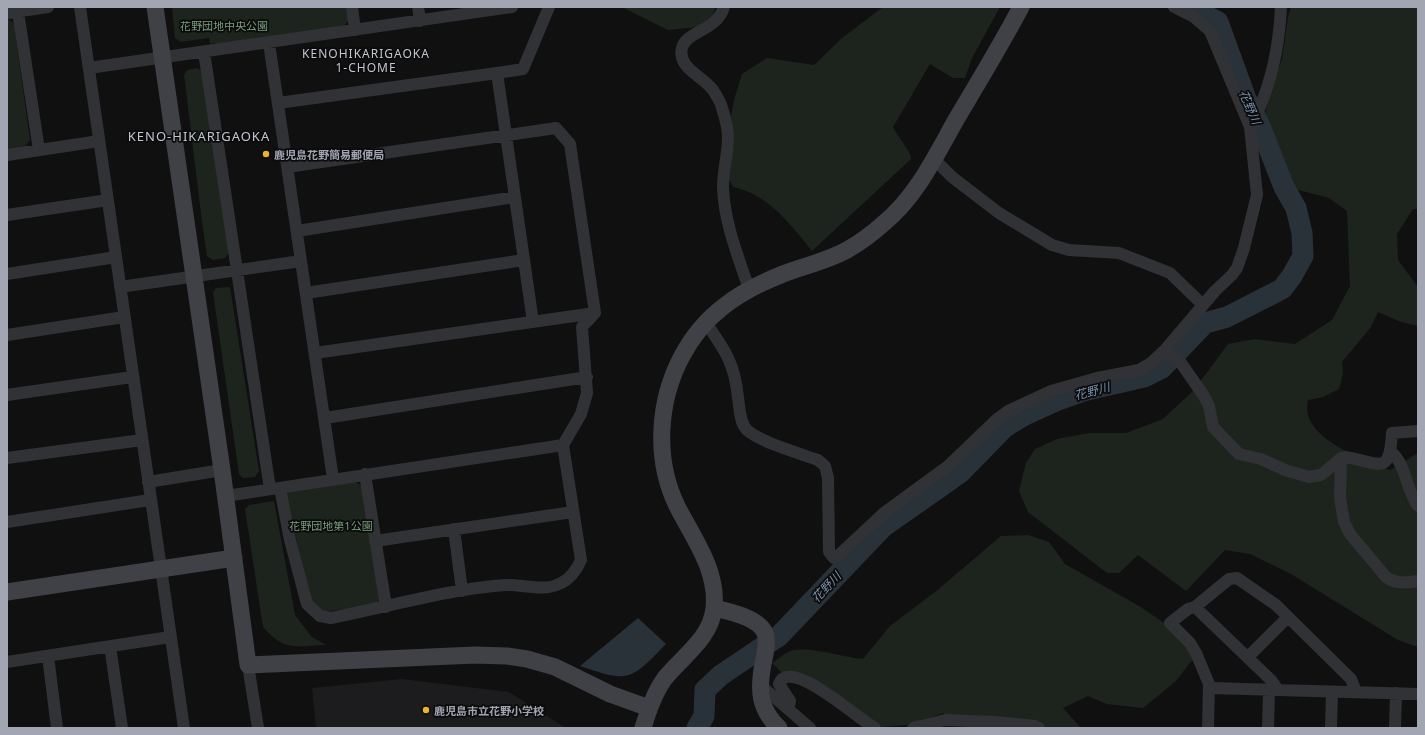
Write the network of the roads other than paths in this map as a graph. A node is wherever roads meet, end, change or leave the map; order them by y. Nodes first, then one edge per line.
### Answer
1 (48, 7) edge
2 (80, 7) edge
3 (155, 7) edge
4 (352, 7) edge
5 (418, 7) edge
6 (512, 7) edge
7 (549, 7) edge
8 (724, 7) edge
9 (1021, 7) edge
10 (1174, 7) edge
11 (1281, 7) edge
12 (12, 12) edge
13 (420, 21) junction
14 (355, 30) junction
15 (269, 43) junction
16 (204, 52) junction
17 (162, 58) junction
18 (89, 68) junction
19 (497, 73) junction
20 (278, 104) junction
21 (1250, 127) junction
22 (506, 134) junction
23 (99, 141) junction
24 (39, 150) junction
25 (7, 155) edge
26 (934, 159) junction
27 (287, 167) junction
28 (515, 197) junction
29 (108, 200) junction
30 (7, 215) edge
31 (297, 230) junction
32 (116, 257) junction
33 (524, 260) junction
34 (301, 261) junction
35 (237, 270) junction
36 (7, 274) edge
37 (195, 276) junction
38 (120, 287) junction
39 (749, 289) junction
40 (306, 293) junction
41 (1203, 305) junction
42 (595, 313) junction
43 (124, 318) junction
44 (533, 322) junction
45 (706, 322) junction
46 (7, 335) edge
47 (1165, 350) junction
48 (315, 353) junction
49 (132, 377) junction
50 (587, 377) junction
51 (7, 395) edge
52 (324, 418) junction
53 (1418, 431) edge
54 (142, 440) junction
55 (564, 445) junction
56 (1391, 452) junction
57 (7, 458) edge
58 (1341, 458) junction
59 (222, 470) junction
60 (365, 474) junction
61 (334, 479) junction
62 (148, 482) junction
63 (275, 488) junction
64 (226, 496) junction
65 (150, 500) junction
66 (1418, 506) edge
67 (573, 512) junction
68 (7, 522) edge
69 (454, 529) junction
70 (375, 541) junction
71 (234, 558) junction
72 (160, 570) junction
73 (1418, 581) edge
74 (462, 591) junction
75 (7, 592) edge
76 (386, 607) junction
77 (1196, 607) junction
78 (714, 608) junction
79 (1288, 617) junction
80 (170, 637) junction
81 (110, 646) junction
82 (48, 656) junction
83 (1248, 657) junction
84 (7, 662) edge
85 (248, 665) junction
86 (759, 684) junction
87 (1209, 688) junction
88 (1273, 690) junction
89 (1332, 692) junction
90 (1356, 692) junction
91 (1396, 693) junction
92 (1418, 694) edge
93 (649, 708) junction
94 (788, 709) junction
95 (57, 728) edge
96 (122, 728) edge
97 (184, 728) edge
98 (258, 728) edge
99 (643, 728) edge
100 (779, 728) edge
101 (810, 728) edge
102 (874, 728) edge
103 (913, 728) edge
104 (1039, 728) edge
105 (1208, 728) edge
106 (1268, 728) edge
107 (1332, 728) edge
108 (1395, 728) edge

1 - 12 street
2 - 18 street
3 - 17 street
4 - 14 street
5 - 13 street
6 - 13 street
7 - 19 street
8 - 39 street
9 - 26 street
10 - 21 street
11 - 21 street
12 - 24 street
13 - 14 street
14 - 15 street
15 - 16 street
15 - 20 street
16 - 17 street
16 - 35 street
17 - 18 street
17 - 37 street
18 - 23 street
19 - 20 street
19 - 22 street
20 - 27 street
21 - 41 street
22 - 27 street
22 - 28 street
22 - 42 street
23 - 24 street
23 - 29 street
24 - 25 street
26 - 39 street
26 - 41 street
27 - 31 street
28 - 31 street
28 - 33 street
29 - 30 street
29 - 32 street
31 - 34 street
32 - 36 street
32 - 38 street
33 - 40 street
33 - 44 street
34 - 35 street
34 - 40 street
35 - 37 street
35 - 63 street
37 - 38 street
37 - 59 street
38 - 43 street
39 - 45 street
40 - 48 street
41 - 47 street
42 - 44 street
42 - 50 street
43 - 46 street
43 - 49 street
44 - 48 street
45 - 47 street
45 - 78 street
47 - 58 street
48 - 52 street
49 - 51 street
49 - 54 street
50 - 52 street
50 - 55 street
52 - 61 street
53 - 56 street
54 - 57 street
54 - 62 street
55 - 60 street
55 - 67 street
56 - 58 street
56 - 66 street
58 - 73 street
59 - 62 street
59 - 64 street
60 - 61 street
60 - 70 street
61 - 63 street
62 - 65 street
63 - 64 street
63 - 76 street
64 - 71 street
65 - 68 street
65 - 72 street
67 - 69 street
67 - 74 street
69 - 70 street
69 - 74 street
70 - 76 street
71 - 72 street
71 - 85 street
72 - 75 street
72 - 80 street
74 - 76 street
77 - 79 street
77 - 83 street
77 - 87 street
78 - 86 street
78 - 93 street
79 - 83 street
79 - 90 street
80 - 81 street
80 - 97 street
81 - 82 street
81 - 96 street
82 - 84 street
82 - 95 street
83 - 88 street
85 - 93 street
85 - 98 street
86 - 94 street
86 - 100 street
87 - 88 street
87 - 105 street
88 - 89 street
88 - 106 street
89 - 90 street
89 - 107 street
90 - 91 street
91 - 92 street
91 - 108 street
93 - 99 street
94 - 101 street
94 - 102 street
103 - 104 street

